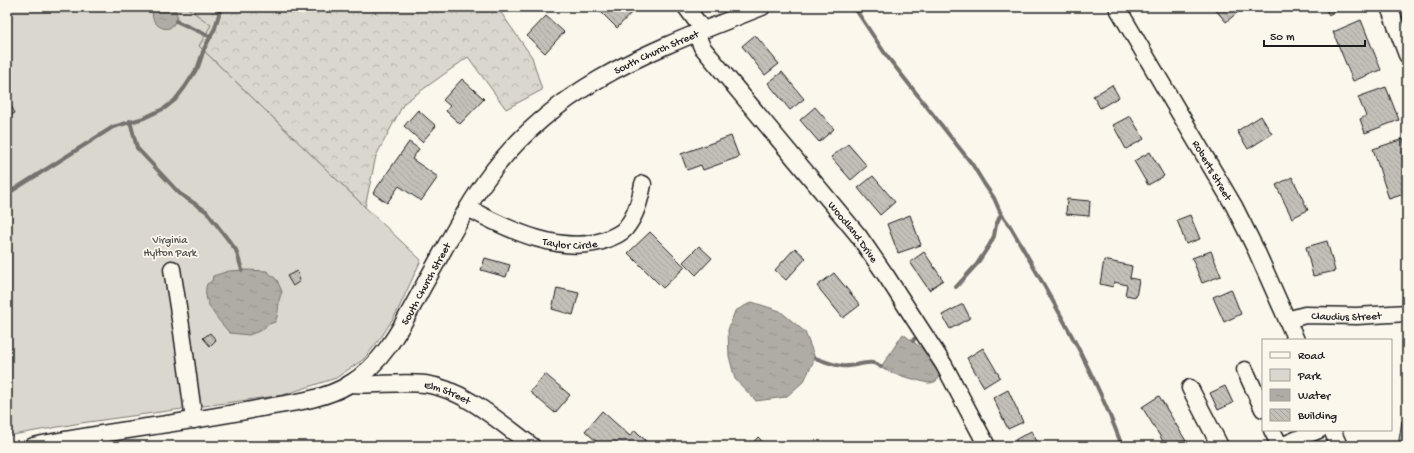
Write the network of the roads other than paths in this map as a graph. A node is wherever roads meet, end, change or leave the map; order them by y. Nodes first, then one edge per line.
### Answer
1 (686, 7) edge
2 (762, 7) edge
3 (1117, 7) edge
4 (1389, 7) edge
5 (700, 32) junction
6 (1407, 55) edge
7 (643, 184) dead end
8 (468, 208) junction
9 (172, 269) dead end
10 (1407, 313) edge
11 (1287, 320) junction
12 (1296, 339) edge
13 (1245, 370) dead end
14 (349, 384) junction
15 (1190, 388) dead end
16 (1262, 407) edge
17 (194, 420) junction
18 (1272, 431) edge
19 (1317, 431) edge
20 (1332, 431) edge
21 (33, 446) edge
22 (532, 446) edge
23 (987, 446) edge
24 (1220, 446) edge
25 (1280, 446) edge
26 (1339, 446) edge

1 - 5 street, Woodland Drive
2 - 5 street, South Church Street
3 - 11 street, Roberts Street
4 - 6 street
5 - 8 street, South Church Street
5 - 23 street, Woodland Drive
7 - 8 street, Taylor Circle
8 - 14 street, South Church Street
9 - 17 street
10 - 11 street, Claudius Street
11 - 12 street, Roberts Street
13 - 16 street
14 - 17 street, South Church Street
14 - 22 street, Elm Street
15 - 24 street
17 - 21 street, South Church Street
18 - 25 street
19 - 25 street
20 - 26 street

